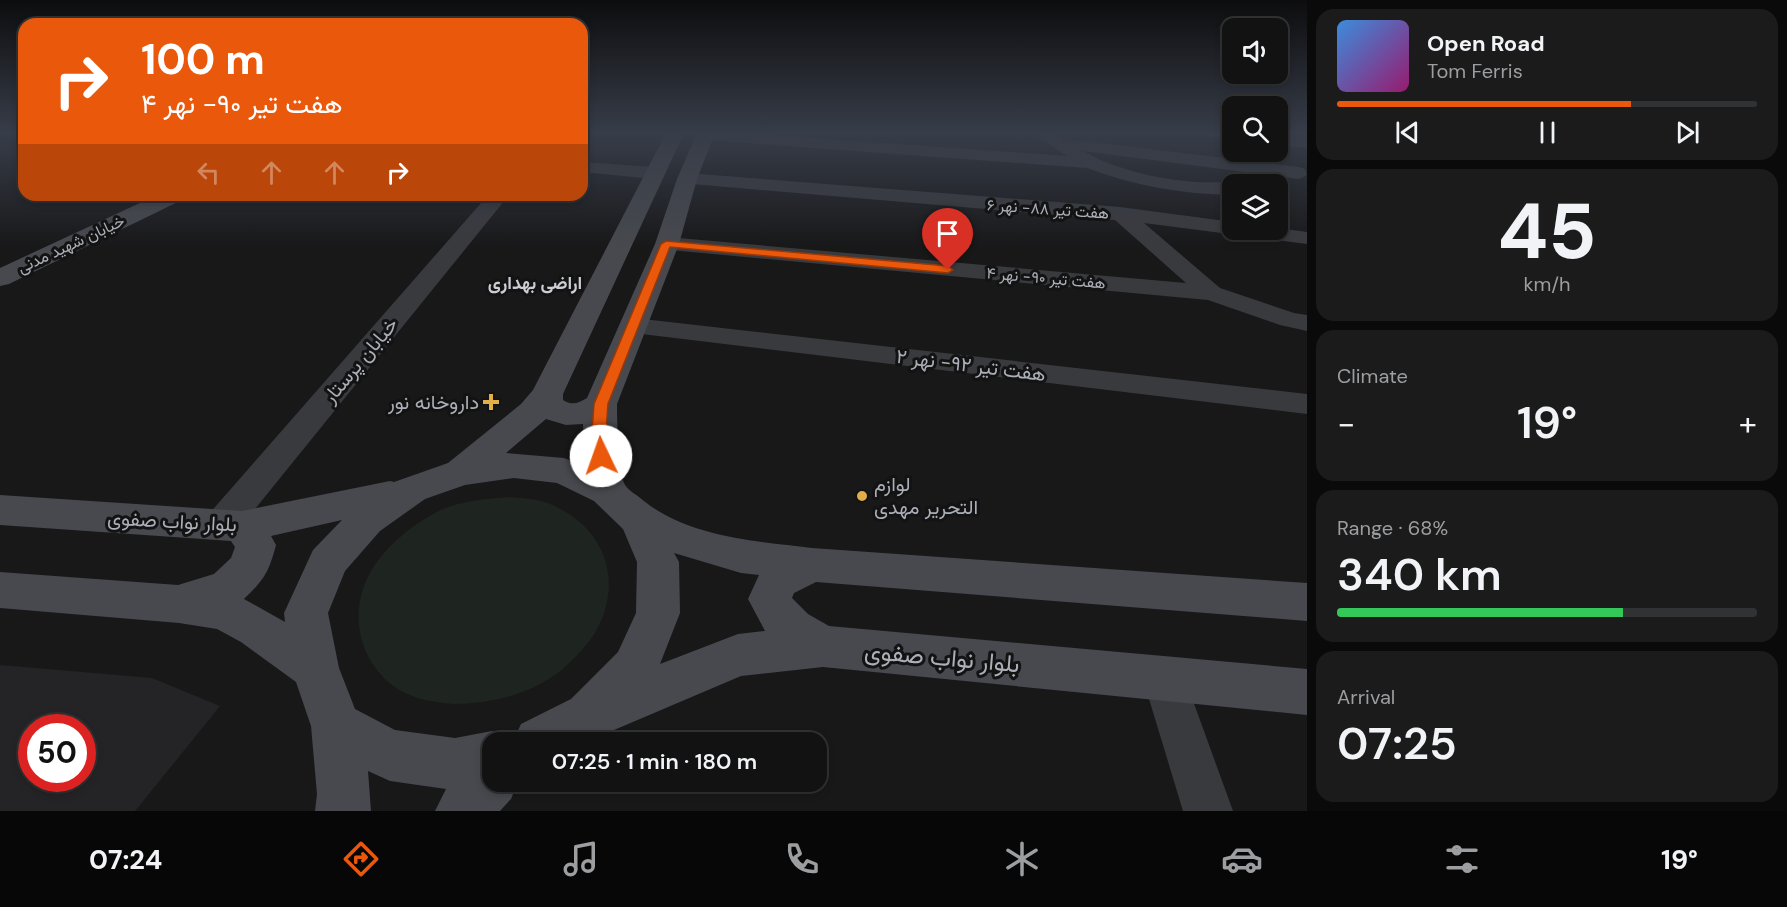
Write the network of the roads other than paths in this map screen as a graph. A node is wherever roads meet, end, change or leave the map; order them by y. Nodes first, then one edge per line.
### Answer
1 (628, 171) edge
2 (690, 171) edge
3 (1095, 171) edge
4 (1109, 171) edge
5 (1244, 171) edge
6 (654, 173) joint
7 (687, 179) junction
8 (1304, 181) edge
9 (1288, 186) edge
10 (1222, 189) edge
11 (161, 201) edge
12 (494, 201) edge
13 (1121, 214) junction
14 (1222, 227) edge
15 (1288, 236) edge
16 (1307, 238) edge
17 (666, 244) junction
18 (0, 278) edge
19 (1211, 293) junction
20 (1298, 321) edge
21 (634, 326) junction
22 (1307, 340) edge
23 (547, 394) junction
24 (601, 404) junction
25 (1307, 404) edge
26 (462, 471) junction
27 (412, 489) junction
28 (607, 491) junction
29 (0, 510) edge
30 (639, 520) junction
31 (232, 525) junction
32 (812, 565) junction
33 (0, 590) edge
34 (1307, 602) edge
35 (179, 604) junction
36 (823, 646) junction
37 (315, 668) junction
38 (1165, 679) junction
39 (1307, 692) edge
40 (589, 716) junction
41 (336, 726) junction
42 (558, 732) edge
43 (482, 758) edge
44 (482, 791) edge
45 (343, 811) edge
46 (463, 811) edge
47 (1208, 811) edge

1 - 6 street
2 - 7 main road
3 - 13 street
4 - 10 street
5 - 8 street
6 - 23 main road
7 - 13 street, هفت تیر ۸۸- نهر ۶
7 - 17 main road
8 - 9 street
11 - 18 main road, خیابان شهید مدنی
12 - 31 street, خیابان پرستار
13 - 14 street, هفت تیر ۸۸- نهر ۶
13 - 19 street
15 - 16 street
17 - 19 street, هفت تیر ۹۰- نهر ۴
17 - 21 main road
19 - 20 street
20 - 22 street
21 - 24 main road
21 - 25 street, هفت تیر ۹۲- نهر ۲
23 - 24 main road
23 - 26 main road
24 - 28 main road
26 - 27 main road
26 - 28 main road
27 - 31 main road, بلوار نواب صفوی
27 - 37 main road
28 - 30 main road
29 - 31 main road, بلوار نواب صفوی
30 - 32 main road
30 - 40 main road
31 - 35 main road
32 - 34 main road
32 - 36 main road
33 - 35 main road
35 - 37 main road
36 - 38 main road, بلوار نواب صفوی
36 - 40 main road, بلوار نواب صفوی
37 - 41 main road
38 - 39 main road, بلوار نواب صفوی
38 - 47 street
40 - 42 main road
41 - 43 main road
41 - 45 main road
44 - 46 main road

